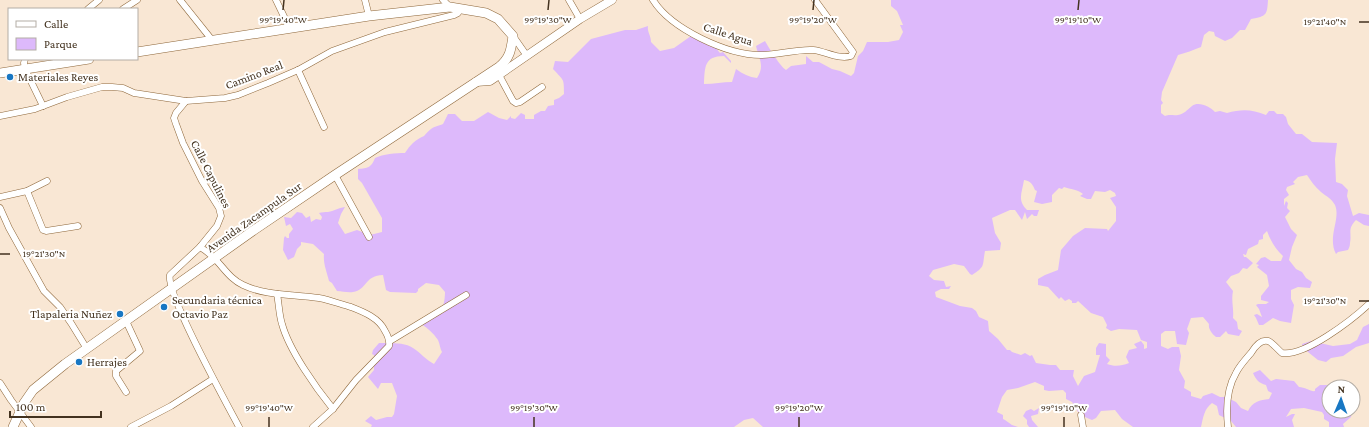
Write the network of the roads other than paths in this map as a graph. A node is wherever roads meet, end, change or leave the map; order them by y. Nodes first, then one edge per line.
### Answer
1 (100, 0) edge
2 (137, 0) edge
3 (180, 0) edge
4 (276, 0) edge
5 (365, 0) edge
6 (443, 0) edge
7 (569, 0) edge
8 (612, 0) edge
9 (653, 0) edge
10 (815, 0) edge
11 (89, 8) edge
12 (125, 8) edge
13 (450, 8) junction
14 (460, 8) junction
15 (370, 16) junction
16 (580, 19) junction
17 (289, 27) junction
18 (513, 36) junction
19 (212, 40) junction
20 (138, 52) edge
21 (527, 56) junction
22 (25, 60) edge
23 (83, 60) edge
24 (25, 69) junction
25 (298, 70) junction
26 (0, 73) edge
27 (499, 75) junction
28 (476, 82) junction
29 (542, 87) dead end
30 (186, 101) junction
31 (43, 106) junction
32 (0, 116) edge
33 (324, 127) dead end
34 (335, 175) junction
35 (47, 181) dead end
36 (27, 191) junction
37 (0, 197) edge
38 (0, 208) edge
39 (78, 226) dead end
40 (369, 237) dead end
41 (200, 247) junction
42 (215, 259) junction
43 (171, 289) junction
44 (277, 294) junction
45 (466, 295) dead end
46 (1369, 304) edge
47 (126, 322) junction
48 (390, 341) junction
49 (87, 349) junction
50 (213, 379) junction
51 (0, 383) edge
52 (126, 392) dead end
53 (333, 409) junction
54 (20, 413) junction
55 (1081, 415) dead end
56 (13, 427) edge
57 (31, 427) edge
58 (131, 427) edge
59 (240, 427) edge
60 (313, 427) edge
61 (1083, 427) edge
62 (1228, 427) edge

1 - 11 street
2 - 12 street
3 - 19 street
4 - 17 street
5 - 15 street
6 - 13 street
7 - 16 street
8 - 16 street
9 - 10 street, Calle Agua
13 - 14 main road
13 - 15 main road
14 - 18 main road
14 - 25 street, Camino Real
15 - 17 main road
16 - 21 street
17 - 19 main road
18 - 21 street
18 - 28 main road, Avenida Zacampula Sur
19 - 20 main road
21 - 27 street
22 - 24 street
23 - 24 main road
24 - 26 main road
24 - 31 street
25 - 30 street, Camino Real
25 - 33 street
27 - 28 street
27 - 29 street
28 - 34 main road, Avenida Zacampula Sur
30 - 31 street, Camino Real
30 - 41 street, Calle Capulines
31 - 32 street, Camino Real
34 - 40 street
34 - 42 main road, Avenida Zacampula Sur
35 - 36 street
36 - 37 street
36 - 39 street
38 - 49 street
41 - 42 street
41 - 43 street, Calle Capulines
42 - 43 main road, Avenida Zacampula Sur
42 - 44 street
43 - 47 main road, Avenida Zacampula Sur
43 - 50 street
44 - 48 street
44 - 53 street
45 - 48 street
46 - 62 street
47 - 49 main road, Avenida Zacampula Sur
47 - 52 street
48 - 53 street
49 - 54 main road, Avenida Zacampula Sur
50 - 58 street
50 - 59 street
51 - 54 street
53 - 60 street
54 - 56 main road, Avenida Zacampula Sur
54 - 57 street
55 - 61 street

